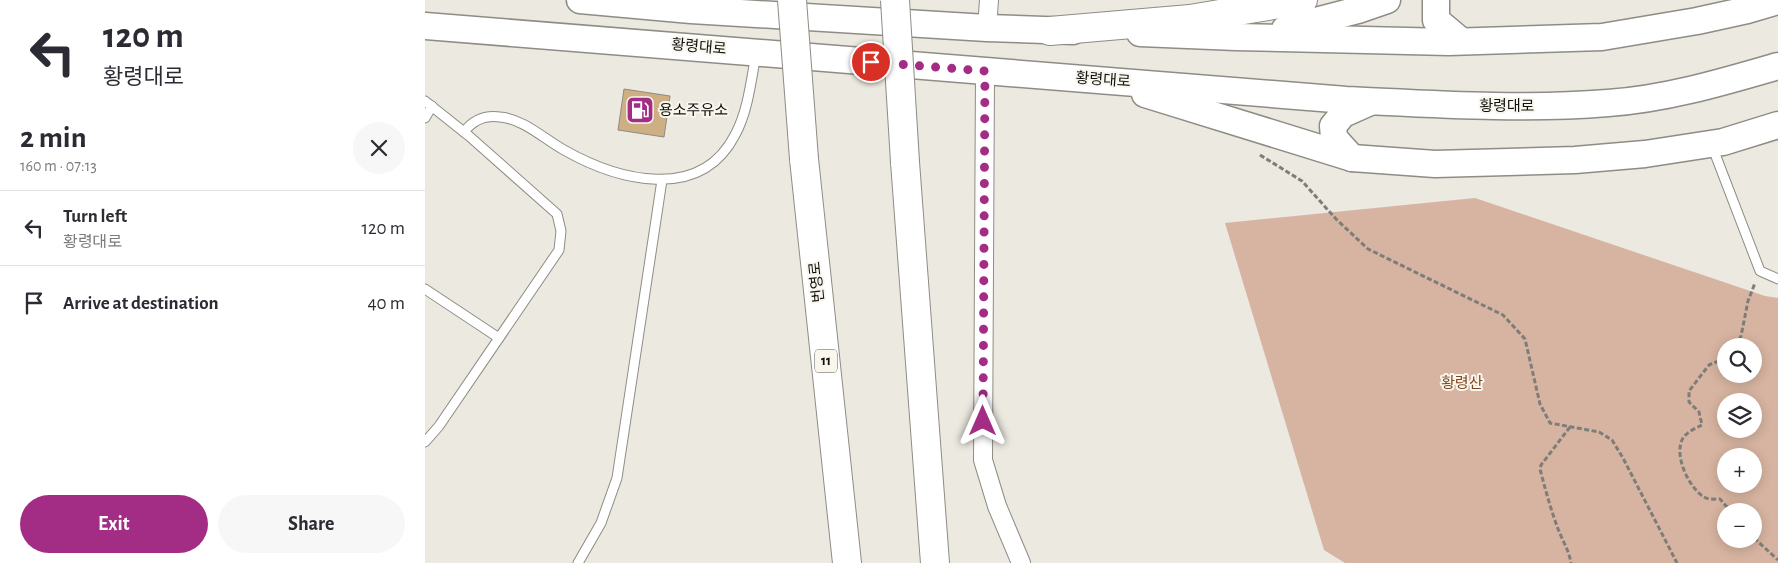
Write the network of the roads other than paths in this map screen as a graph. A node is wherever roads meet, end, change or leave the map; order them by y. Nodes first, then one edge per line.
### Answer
1 (580, 0) edge
2 (792, 0) edge
3 (895, 0) edge
4 (989, 0) edge
5 (1303, 0) edge
6 (1387, 0) edge
7 (1436, 0) edge
8 (1778, 0) edge
9 (425, 26) edge
10 (987, 28) junction
11 (1050, 30) junction
12 (1236, 37) junction
13 (1461, 41) junction
14 (757, 52) junction
15 (1778, 66) edge
16 (985, 71) junction
17 (1101, 80) junction
18 (1372, 101) junction
19 (429, 104) edge
20 (425, 118) edge
21 (1778, 125) edge
22 (464, 132) junction
23 (1711, 144) junction
24 (1352, 158) junction
25 (662, 180) junction
26 (1778, 279) edge
27 (425, 289) edge
28 (499, 338) junction
29 (425, 442) edge
30 (578, 563) edge
31 (847, 563) edge
32 (935, 563) edge
33 (1021, 563) edge

1 - 10 main road
2 - 31 highway, 번영로 / 11, bridge
3 - 32 highway, bridge
4 - 10 street
5 - 11 highway
6 - 12 main road
7 - 13 main road
8 - 13 main road
9 - 14 main road, 황령대로
10 - 11 main road
11 - 12 main road
12 - 13 main road
14 - 16 main road, 황령대로
14 - 25 lane
15 - 18 main road, 황령대로
16 - 17 main road, 황령대로
16 - 33 street
17 - 18 main road, 황령대로
17 - 24 main road
18 - 24 main road
19 - 20 lane
19 - 22 lane
21 - 23 main road
22 - 25 lane
22 - 28 lane
23 - 24 main road
23 - 26 lane
25 - 30 lane
27 - 28 lane
28 - 29 lane

